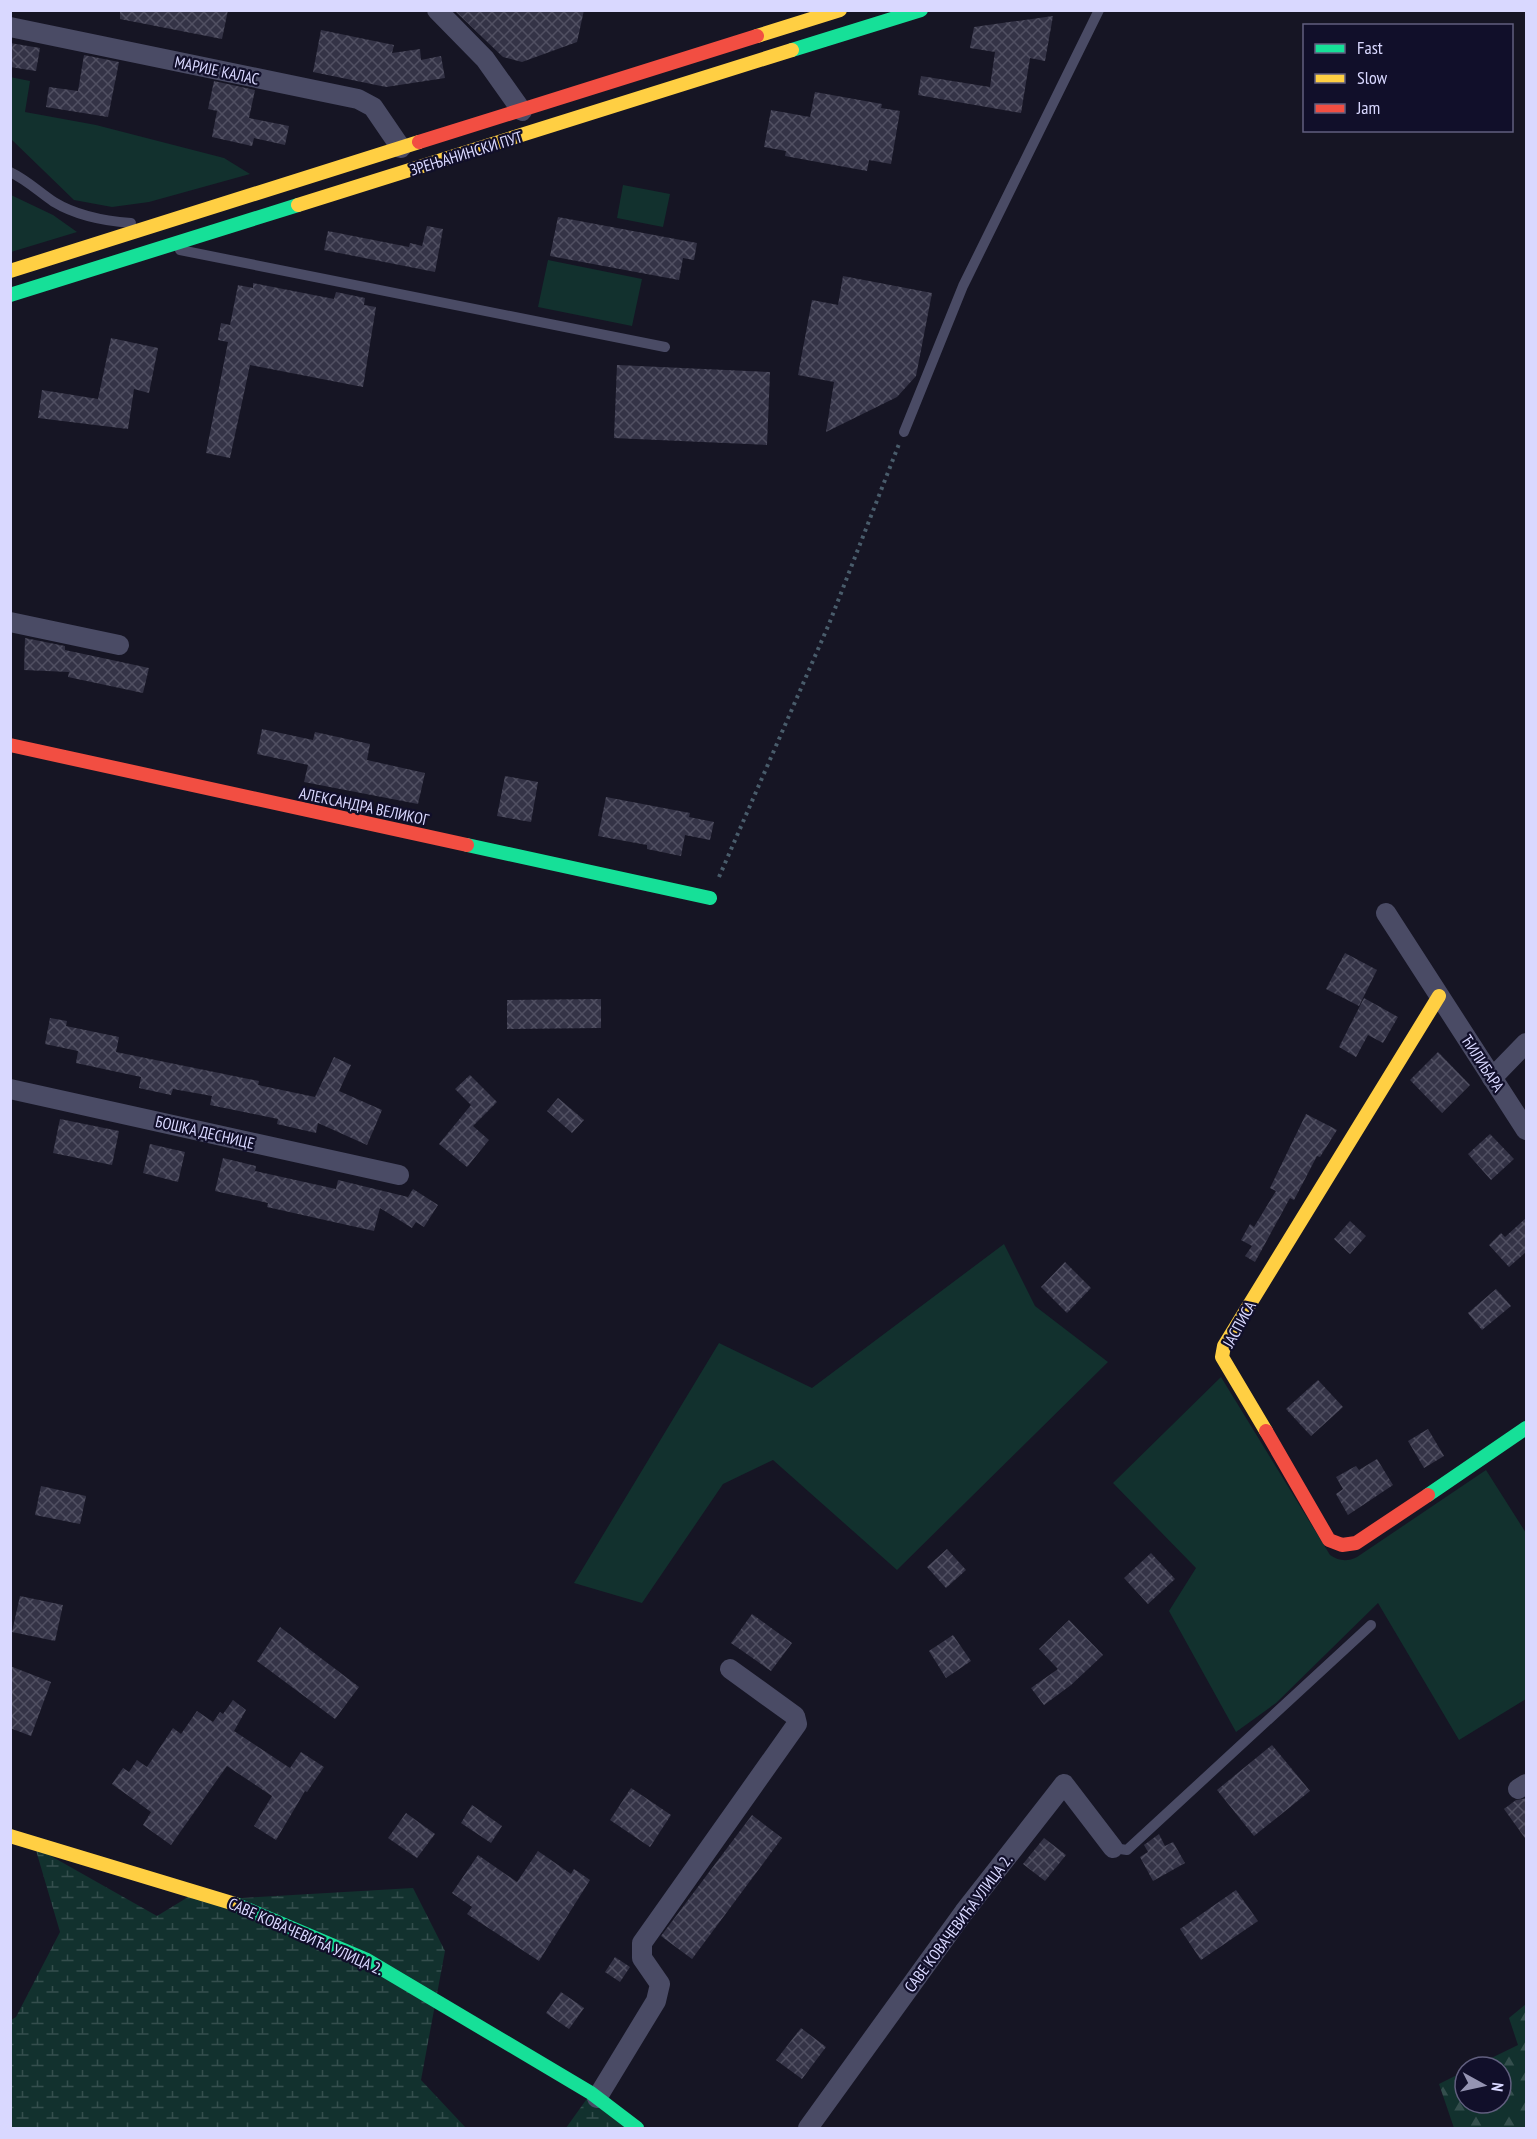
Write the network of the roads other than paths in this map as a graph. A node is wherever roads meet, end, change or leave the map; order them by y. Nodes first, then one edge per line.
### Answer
1 (437, 10) edge
2 (840, 10) edge
3 (921, 10) edge
4 (1099, 10) edge
5 (10, 27) edge
6 (522, 111) junction
7 (401, 148) junction
8 (10, 172) edge
9 (156, 225) junction
10 (165, 247) junction
11 (10, 271) edge
12 (10, 295) edge
13 (665, 347) dead end
14 (904, 432) road end
15 (10, 622) edge
16 (119, 645) dead end
17 (10, 745) edge
18 (710, 898) road end
19 (1386, 913) dead end
20 (1439, 996) junction
21 (1527, 1043) edge
22 (1492, 1078) junction
23 (10, 1089) edge
24 (1527, 1130) edge
25 (399, 1175) dead end
26 (1527, 1428) edge
27 (1371, 1625) dead end
28 (730, 1669) dead end
29 (10, 1836) edge
30 (1113, 1848) joint
31 (597, 2097) junction
32 (637, 2128) edge
33 (808, 2128) edge

1 - 6 street
2 - 6 street, ЗРЕЊАНИНСКИ ПУТ
3 - 10 street, ЗРЕЊАНИНСКИ ПУТ
4 - 14 lane
5 - 7 street, МАРИЈЕ КАЛАС
6 - 7 street, ЗРЕЊАНИНСКИ ПУТ
7 - 9 street, ЗРЕЊАНИНСКИ ПУТ
8 - 9 lane
9 - 11 street, ЗРЕЊАНИНСКИ ПУТ
10 - 12 street, ЗРЕЊАНИНСКИ ПУТ
10 - 13 lane
15 - 16 street
17 - 18 street, АЛЕКСАНДРА ВЕЛИКОГ
19 - 20 street
20 - 22 street, ЋИЛИБАРА
20 - 26 street, ЈАСПИСА
21 - 22 street
22 - 24 street, ЋИЛИБАРА
23 - 25 street, БОШКА ДЕСНИЦЕ
27 - 30 lane
28 - 31 street
29 - 31 street, САВЕ КОВАЧЕВИЋА УЛИЦА 2.
30 - 33 street, САВЕ КОВАЧЕВИЋА УЛИЦА 2.
31 - 32 street, САВЕ КОВАЧЕВИЋА УЛИЦА 2.

